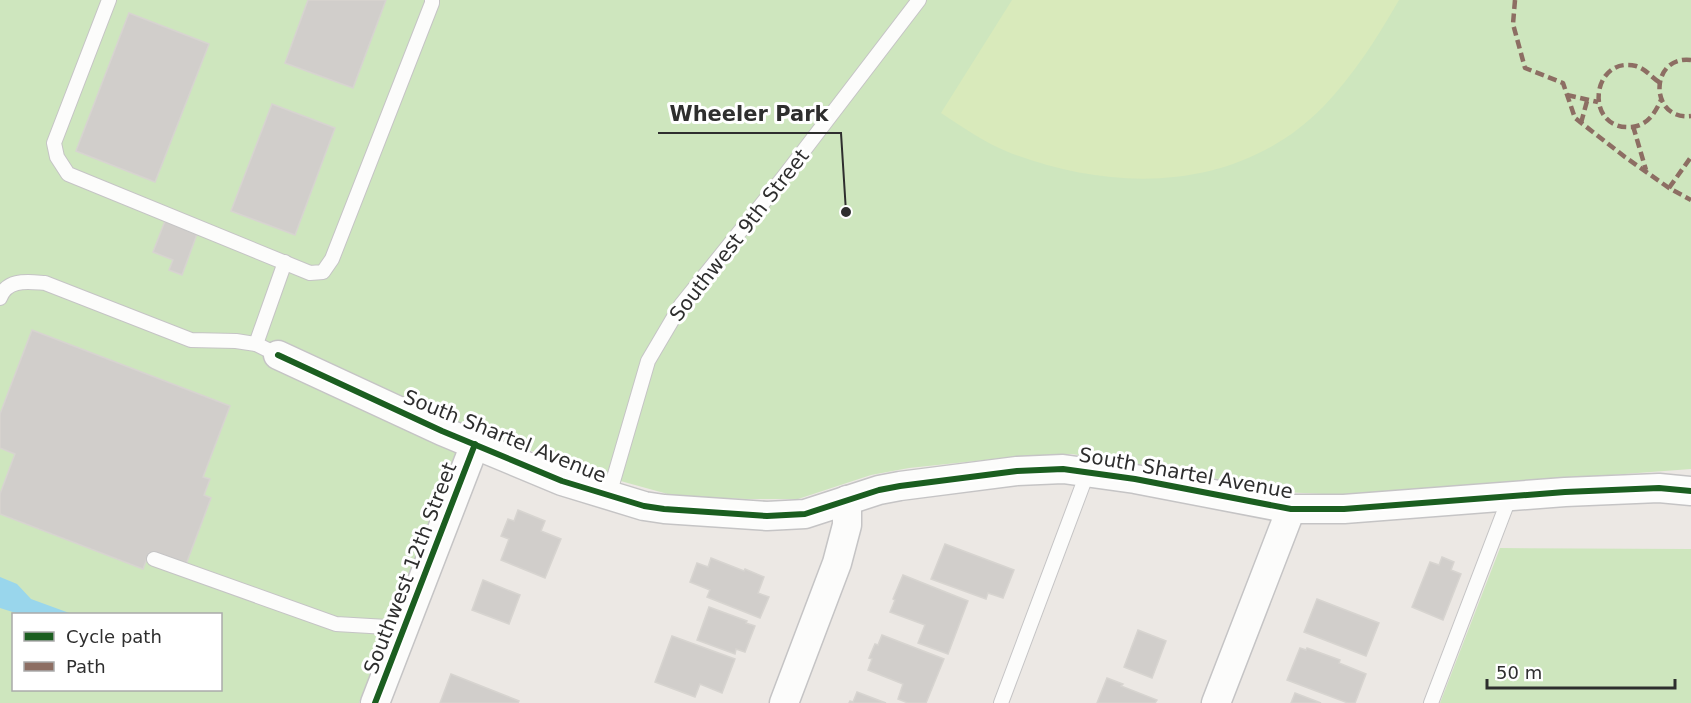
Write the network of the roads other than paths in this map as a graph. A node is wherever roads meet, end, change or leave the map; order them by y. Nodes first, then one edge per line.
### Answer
1 (109, 0) edge
2 (432, 0) edge
3 (918, 0) edge
4 (285, 262) junction
5 (0, 298) edge
6 (267, 350) junction
7 (475, 444) junction
8 (1088, 471) junction
9 (1691, 491) edge
10 (609, 495) junction
11 (1510, 496) junction
12 (847, 500) junction
13 (1291, 509) junction
14 (153, 559) dead end
15 (404, 628) junction
16 (375, 703) edge
17 (784, 703) edge
18 (1001, 703) edge
19 (1216, 703) edge
20 (1431, 703) edge

1 - 4 lane
2 - 4 lane
3 - 10 lane, Southwest 9th Street
4 - 6 lane
5 - 6 lane
6 - 7 street, South Shartel Avenue
7 - 10 street, South Shartel Avenue
7 - 15 street, Southwest 12th Street
8 - 12 street, South Shartel Avenue
8 - 13 street, South Shartel Avenue
8 - 18 lane
9 - 11 street, South Shartel Avenue
10 - 12 street, South Shartel Avenue
11 - 13 street, South Shartel Avenue
11 - 20 lane
12 - 17 street
13 - 19 street
14 - 15 lane
15 - 16 street, Southwest 12th Street

